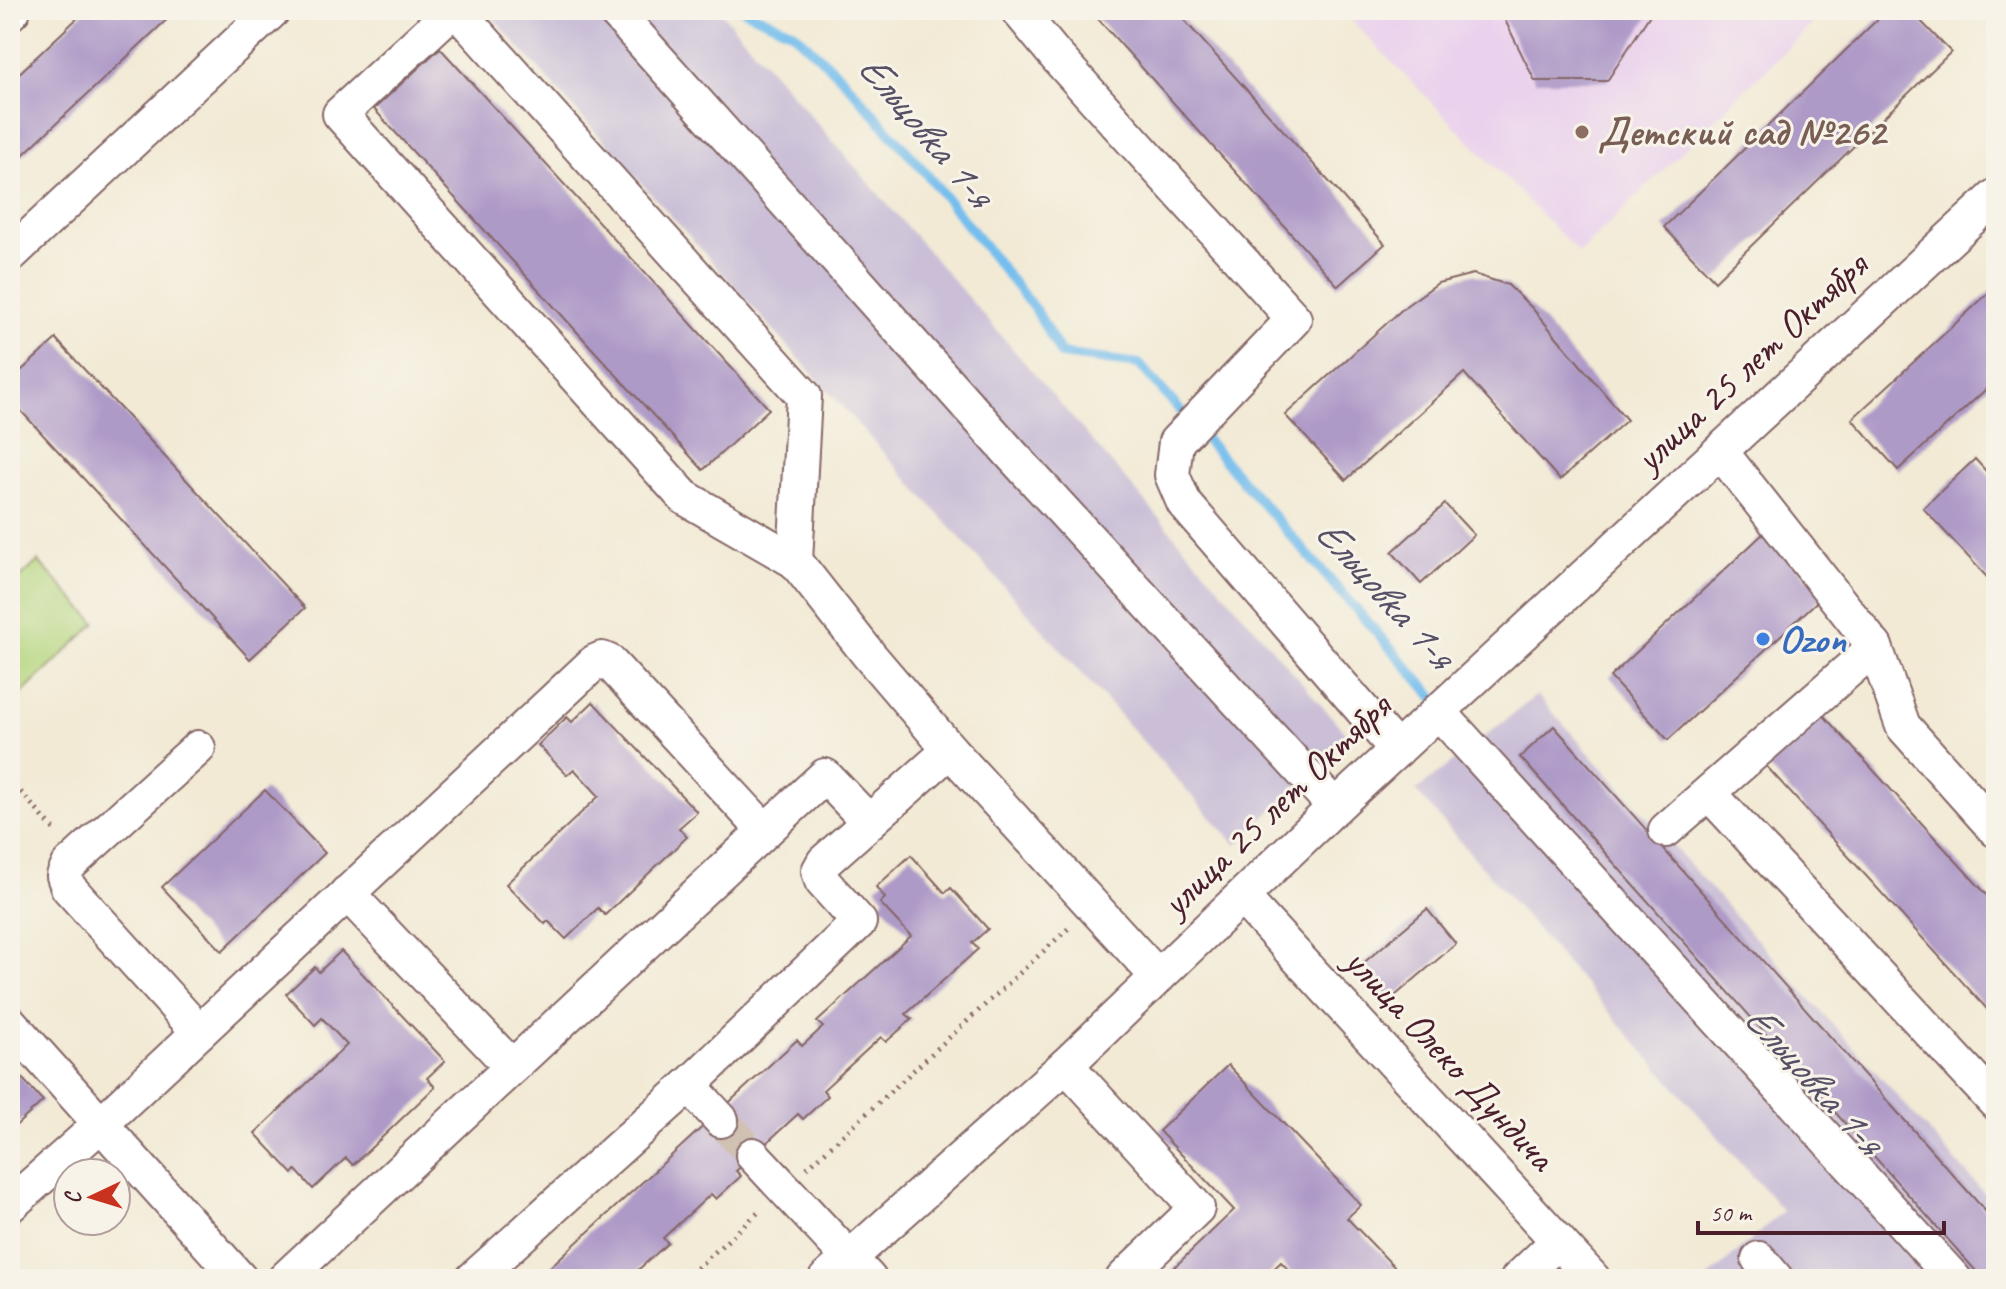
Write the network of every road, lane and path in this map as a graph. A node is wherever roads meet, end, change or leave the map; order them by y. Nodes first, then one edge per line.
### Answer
1 (273, 10) edge
2 (454, 10) edge
3 (614, 10) edge
4 (1018, 10) edge
5 (1996, 196) edge
6 (10, 255) edge
7 (1720, 451) junction
8 (795, 561) junction
9 (1875, 647) junction
10 (1438, 711) junction
11 (198, 748) dead end
12 (950, 750) junction
13 (1397, 750) junction
14 (10, 781) edge
15 (1709, 793) junction
16 (1335, 807) junction
17 (869, 822) junction
18 (1666, 830) dead end
19 (1996, 830) edge
20 (765, 831) junction
21 (78, 857) junction
22 (347, 893) junction
23 (1243, 898) junction
24 (1093, 906) junction
25 (1158, 977) junction
26 (10, 1023) edge
27 (199, 1032) junction
28 (1066, 1065) junction
29 (512, 1067) junction
30 (689, 1085) junction
31 (1996, 1103) edge
32 (721, 1120) tunnel mouth
33 (101, 1124) junction
34 (753, 1155) tunnel mouth
35 (784, 1189) junction
36 (10, 1205) edge
37 (1558, 1241) junction
38 (848, 1272) edge
39 (240, 1279) edge
40 (285, 1279) edge
41 (473, 1279) edge
42 (685, 1279) edge
43 (1123, 1279) edge
44 (1518, 1279) edge
45 (1593, 1279) edge
46 (1954, 1279) edge

1 - 6 street
2 - 8 street
2 - 8 street
3 - 16 street
4 - 13 street
5 - 7 street, улица 25 лет Октября
7 - 9 street
7 - 10 street, улица 25 лет Октября
8 - 12 street
9 - 15 street
9 - 19 street
10 - 13 street, улица 25 лет Октября
10 - 46 street
11 - 21 street
12 - 17 street
12 - 24 street
13 - 16 street, улица 25 лет Октября
14 - 21 path
15 - 18 street
15 - 31 street
16 - 23 street, улица 25 лет Октября
17 - 20 street
17 - 30 street
20 - 22 street
20 - 29 street
21 - 27 street
22 - 27 street
22 - 29 street
23 - 25 street, улица 25 лет Октября
23 - 37 street, улица Олеко Дундича
24 - 25 street
24 - 35 path
25 - 28 street, улица 25 лет Октября
26 - 33 street
27 - 33 street
28 - 38 street, улица 25 лет Октября
28 - 43 street
29 - 40 street
30 - 32 street
30 - 41 street
33 - 36 street
33 - 39 street
34 - 35 street
35 - 38 street
35 - 42 path
37 - 44 street
37 - 45 street, улица Олеко Дундича

